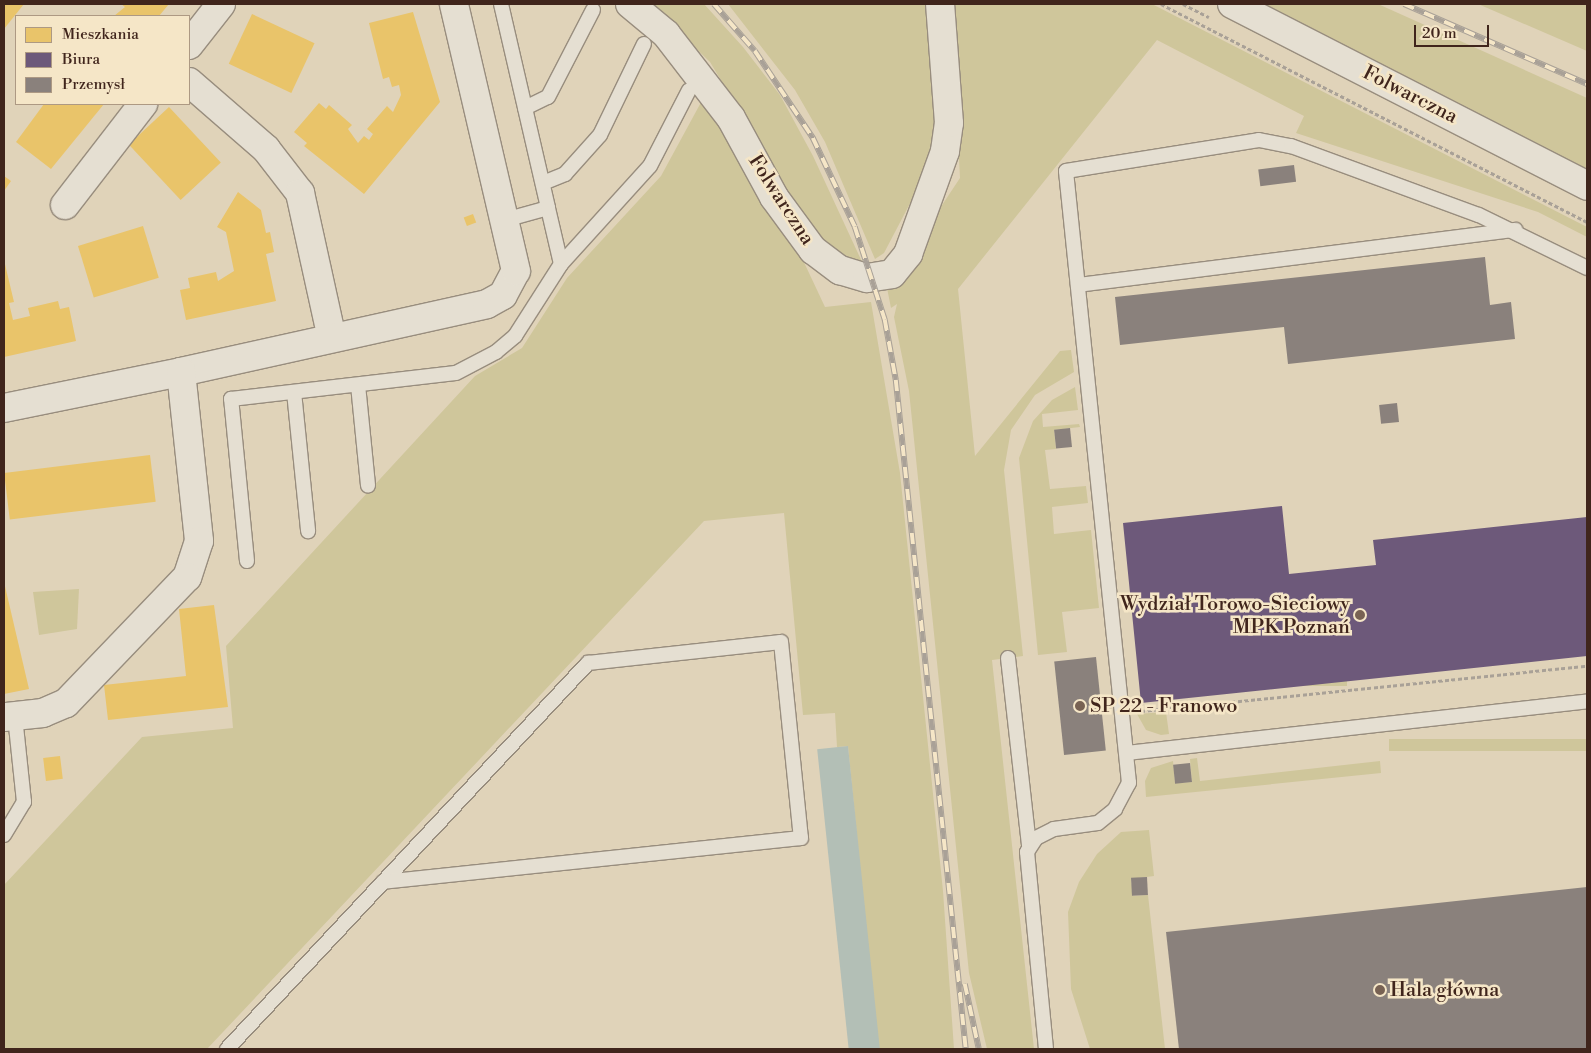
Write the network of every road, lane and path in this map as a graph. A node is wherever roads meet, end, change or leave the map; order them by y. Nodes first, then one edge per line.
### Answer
1 (221, 4) edge
2 (454, 4) edge
3 (501, 4) edge
4 (630, 4) edge
5 (940, 4) edge
6 (1161, 4) edge
7 (1232, 4) edge
8 (593, 10) dead end
9 (190, 44) edge
10 (644, 44) dead end
11 (190, 83) edge
12 (689, 90) dead end
13 (142, 105) edge
14 (525, 108) junction
15 (543, 183) junction
16 (1587, 186) edge
17 (65, 205) dead end
18 (548, 208) junction
19 (505, 220) junction
20 (1587, 222) edge
21 (1516, 230) junction
22 (561, 264) junction
23 (1587, 268) edge
24 (1078, 285) junction
25 (332, 338) junction
26 (181, 372) junction
27 (358, 385) junction
28 (294, 392) junction
29 (4, 408) edge
30 (368, 486) dead end
31 (308, 531) dead end
32 (247, 561) dead end
33 (1008, 658) dead end
34 (1587, 666) edge
35 (1587, 701) edge
36 (1137, 712) dead end
37 (10, 717) edge
38 (1127, 753) junction
39 (4, 835) edge
40 (1029, 846) junction
41 (383, 882) junction
42 (227, 1049) edge
43 (1046, 1049) edge

1 - 9 street
2 - 19 street
3 - 14 lane
4 - 5 street, Folwarczna
6 - 20 path
7 - 16 street, Folwarczna
8 - 14 lane
10 - 15 lane
11 - 25 street
12 - 22 lane
13 - 17 street
14 - 15 lane
15 - 18 lane
18 - 19 lane
18 - 22 lane
19 - 25 street
21 - 23 lane
21 - 24 lane
21 - 24 lane
22 - 27 lane
24 - 38 lane
25 - 26 street
26 - 29 street
26 - 37 street
27 - 28 lane
27 - 30 lane
28 - 31 lane
28 - 32 lane
33 - 40 lane
34 - 36 path
35 - 38 lane
37 - 39 lane
38 - 40 lane
40 - 43 lane
41 - 41 lane
41 - 42 lane

